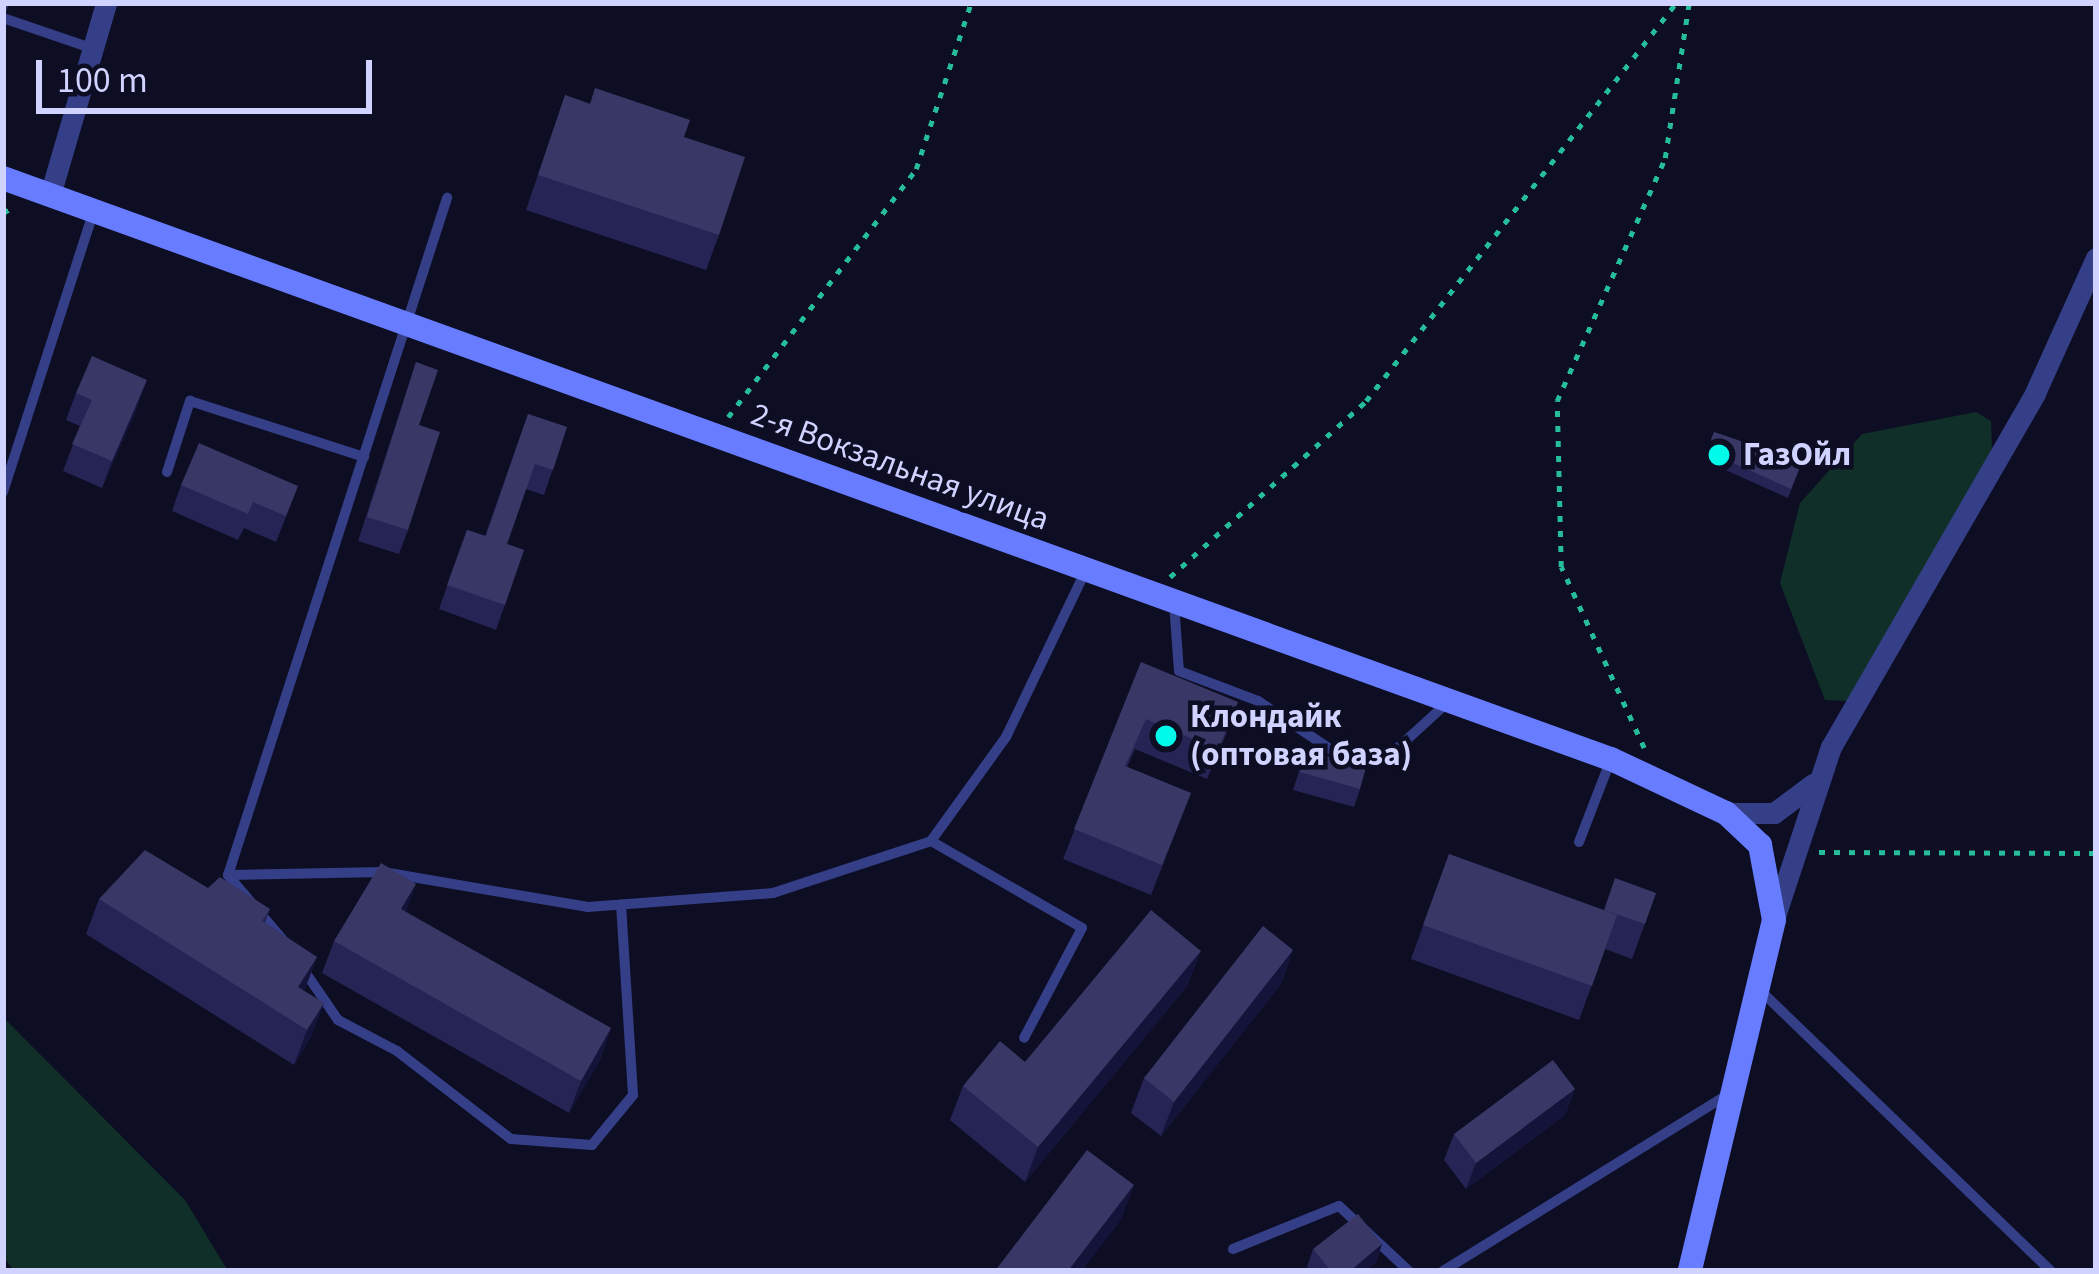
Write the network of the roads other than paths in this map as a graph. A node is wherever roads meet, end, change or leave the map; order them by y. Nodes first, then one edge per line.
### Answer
1 (106, 3) edge
2 (3, 18) edge
3 (94, 49) junction
4 (3, 178) edge
5 (50, 195) junction
6 (447, 198) dead end
7 (94, 211) junction
8 (2096, 258) edge
9 (407, 324) junction
10 (364, 457) junction
11 (167, 472) dead end
12 (3, 492) edge
13 (1086, 569) junction
14 (1164, 595) junction
15 (1449, 700) junction
16 (1611, 759) junction
17 (1814, 784) junction
18 (1726, 813) junction
19 (931, 841) junction
20 (1579, 842) dead end
21 (228, 875) junction
22 (621, 904) junction
23 (1774, 920) junction
24 (1764, 994) junction
25 (1024, 1038) dead end
26 (1742, 1086) junction
27 (1233, 1249) dead end
28 (1409, 1271) edge
29 (1443, 1271) edge
30 (1690, 1271) edge
31 (2051, 1271) edge

1 - 3 street
2 - 3 lane
3 - 5 street
4 - 5 main road, 2-я Вокзальная улица
5 - 7 main road, 2-я Вокзальная улица
6 - 9 lane
7 - 9 main road, 2-я Вокзальная улица
7 - 12 lane
8 - 17 street
9 - 10 lane
9 - 13 main road, 2-я Вокзальная улица
10 - 11 lane
10 - 21 lane
13 - 14 main road, 2-я Вокзальная улица
13 - 19 lane
14 - 15 main road, 2-я Вокзальная улица
14 - 15 lane
15 - 16 main road, 2-я Вокзальная улица
16 - 18 main road, 2-я Вокзальная улица
16 - 20 lane
17 - 18 street
17 - 23 street
18 - 23 main road, 2-я Вокзальная улица
19 - 22 lane
19 - 25 lane
21 - 22 lane
21 - 22 lane
23 - 24 main road
24 - 26 main road
24 - 31 lane
26 - 29 lane
26 - 30 main road
27 - 28 lane

